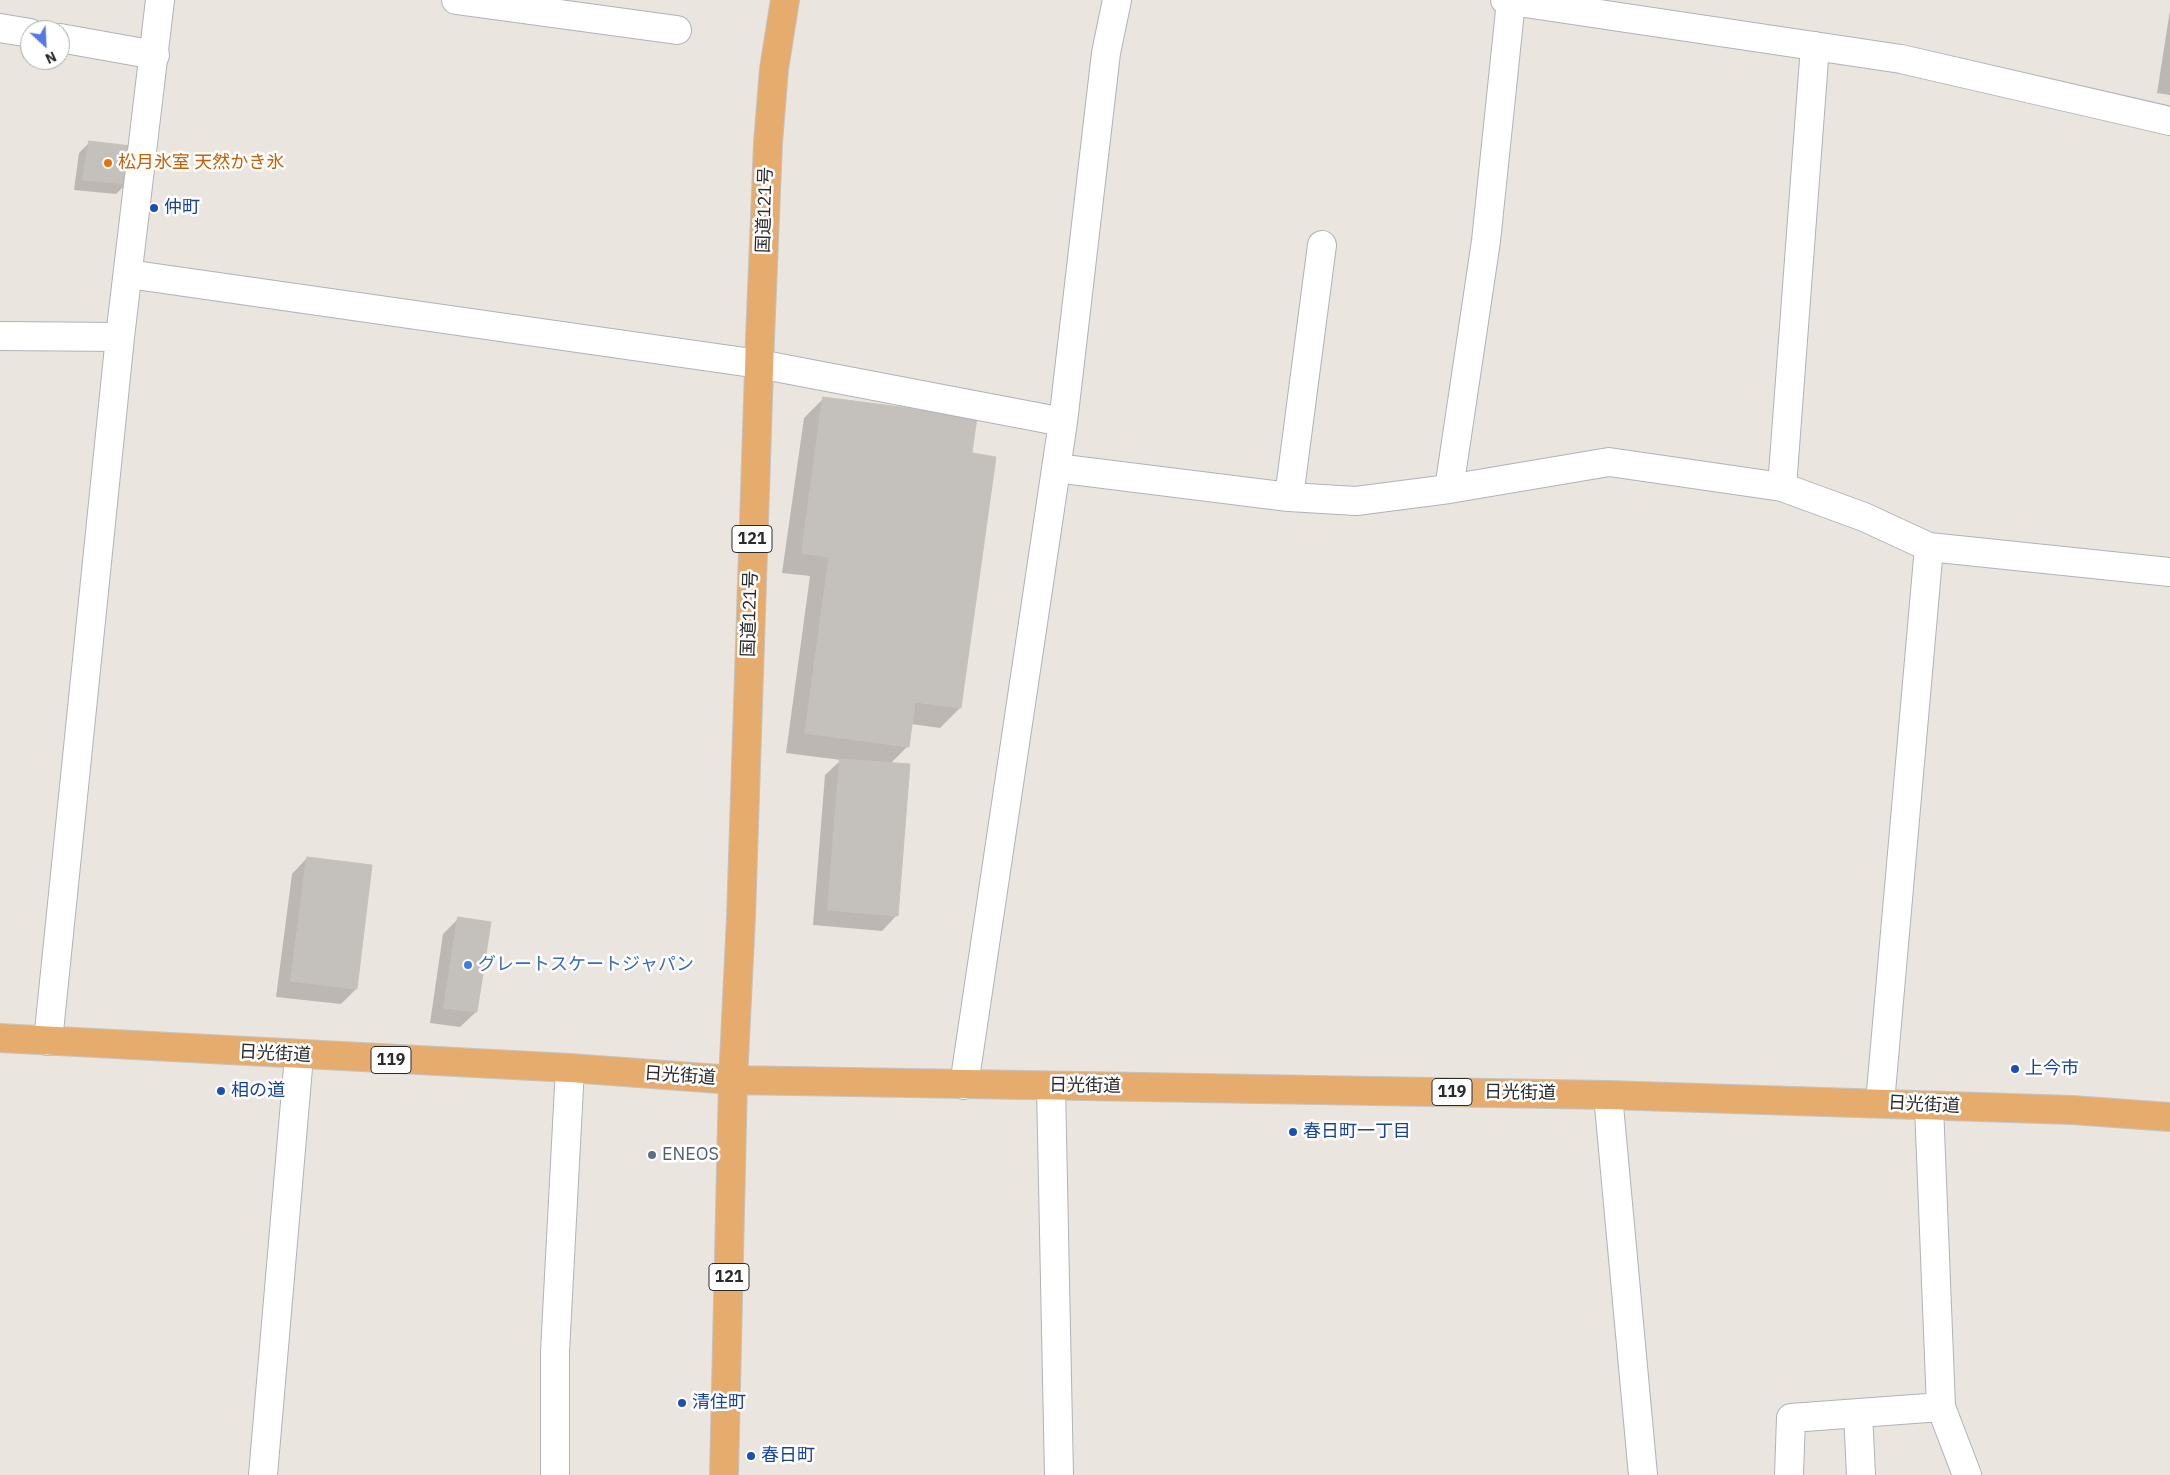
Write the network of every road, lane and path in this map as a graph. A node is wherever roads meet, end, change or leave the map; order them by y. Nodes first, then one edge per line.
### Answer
1 (160, 0) edge
2 (456, 0) edge
3 (785, 0) edge
4 (1117, 0) edge
5 (1508, 0) edge
6 (0, 28) edge
7 (677, 30) dead end
8 (20, 31) edge
9 (70, 40) edge
10 (1815, 46) junction
11 (155, 54) junction
12 (2170, 120) edge
13 (1322, 245) dead end
14 (128, 274) junction
15 (0, 336) edge
16 (120, 337) junction
17 (759, 364) junction
18 (1063, 422) junction
19 (1056, 468) junction
20 (1782, 487) junction
21 (1449, 489) junction
22 (1289, 497) junction
23 (1929, 546) junction
24 (2170, 572) edge
25 (0, 1038) edge
26 (48, 1041) junction
27 (299, 1056) junction
28 (570, 1068) junction
29 (733, 1080) junction
30 (964, 1085) junction
31 (1051, 1086) junction
32 (1608, 1095) junction
33 (1880, 1103) junction
34 (1929, 1106) junction
35 (2170, 1117) edge
36 (1941, 1407) junction
37 (1858, 1413) junction
38 (263, 1475) edge
39 (555, 1475) edge
40 (724, 1475) edge
41 (1059, 1475) edge
42 (1643, 1475) edge
43 (1789, 1475) edge
44 (1861, 1475) edge
45 (1967, 1475) edge

1 - 11 street
2 - 7 street
3 - 17 highway, 国道121号 / 121
4 - 18 street
5 - 10 street
5 - 21 street
6 - 8 street
9 - 11 street
10 - 12 street
10 - 20 street
11 - 14 street
13 - 22 street
14 - 16 street
14 - 17 street
15 - 16 street
16 - 26 street
17 - 18 street
17 - 29 highway, 国道121号 / 121
18 - 19 street
19 - 22 street
19 - 30 street
20 - 21 street
20 - 23 street
21 - 22 street
23 - 24 street
23 - 33 street
25 - 26 highway, 日光街道 / 119
26 - 27 highway, 日光街道 / 119
27 - 28 highway, 日光街道 / 119
27 - 38 street
28 - 29 highway, 日光街道 / 119
28 - 39 street
29 - 30 highway, 日光街道 / 119
29 - 40 highway, 121
30 - 31 highway, 日光街道 / 119
31 - 32 highway, 日光街道 / 119
31 - 41 street
32 - 33 highway, 日光街道 / 119
32 - 42 street
33 - 34 highway, 日光街道 / 119
34 - 35 highway, 日光街道 / 119
34 - 36 street
36 - 37 street
36 - 45 street
37 - 43 street
37 - 44 street

